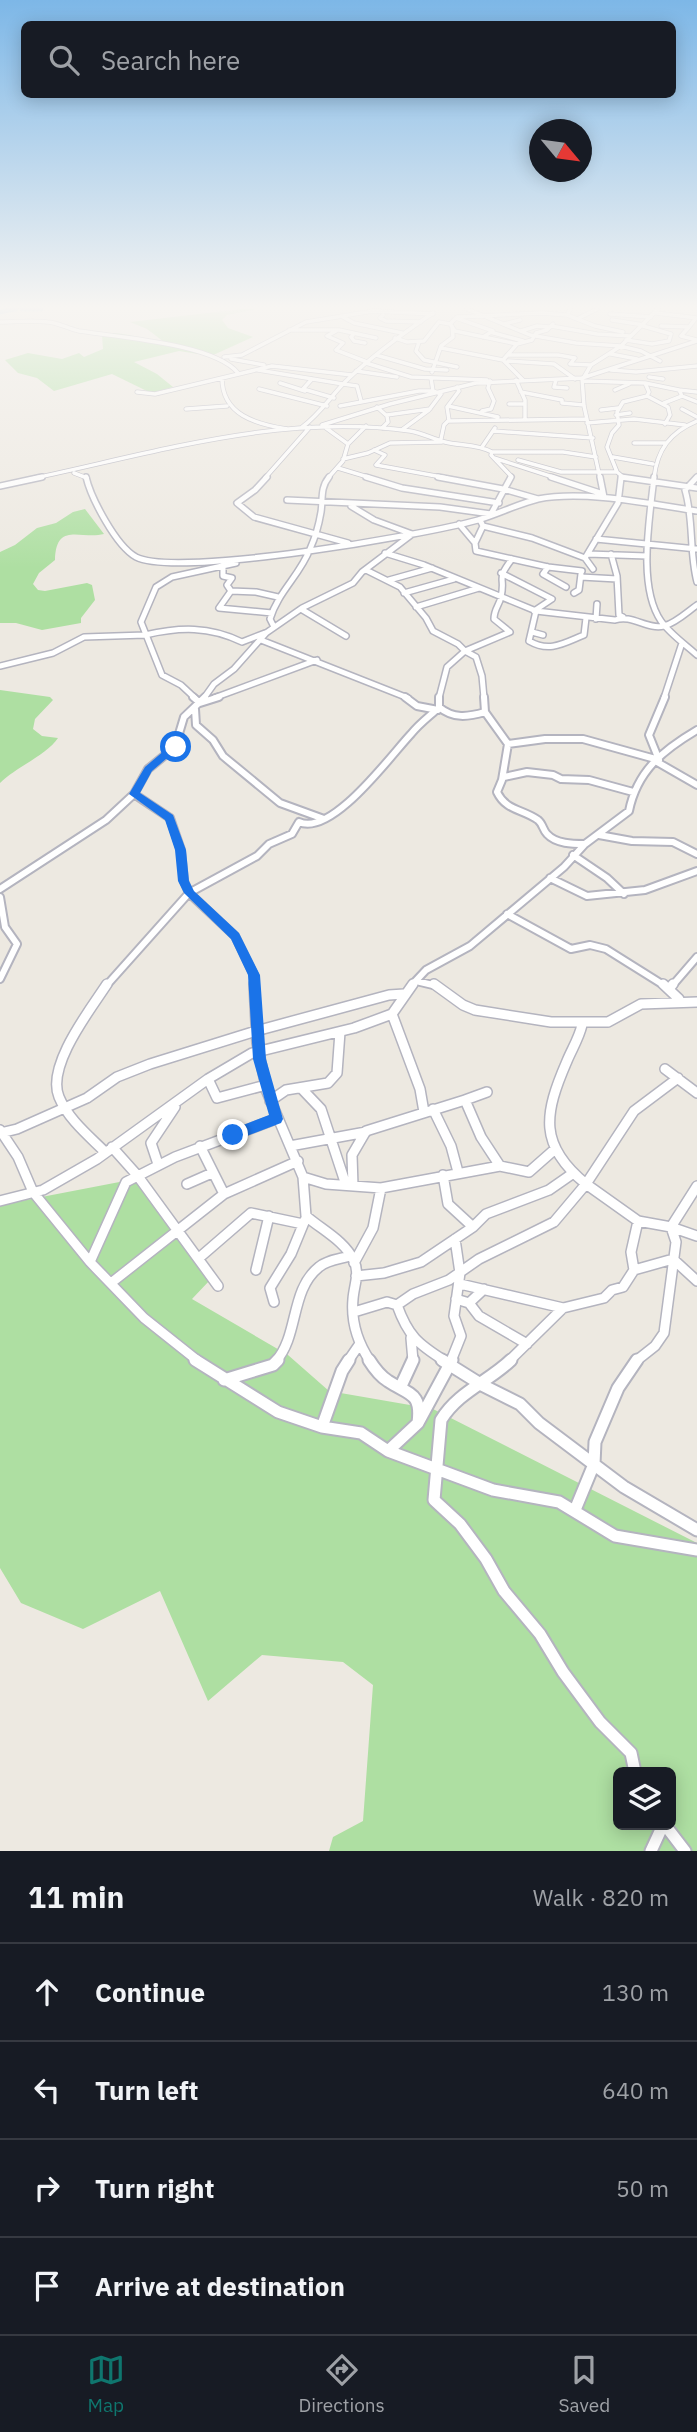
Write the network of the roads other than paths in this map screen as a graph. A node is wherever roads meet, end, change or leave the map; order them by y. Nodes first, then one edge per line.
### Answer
1 (223, 395) edge
2 (285, 395) edge
3 (323, 395) edge
4 (336, 395) edge
5 (360, 395) edge
6 (403, 395) edge
7 (420, 395) edge
8 (440, 395) edge
9 (456, 395) edge
10 (491, 395) edge
11 (521, 395) edge
12 (535, 395) edge
13 (554, 395) edge
14 (584, 395) edge
15 (647, 396) joint
16 (682, 396) joint
17 (334, 398) junction
18 (555, 400) junction
19 (361, 401) junction
20 (697, 402) edge
21 (664, 403) junction
22 (509, 404) dead end
23 (525, 404) junction
24 (584, 405) junction
25 (227, 406) junction
26 (327, 406) junction
27 (340, 406) dead end
28 (448, 406) junction
29 (377, 407) junction
30 (618, 408) junction
31 (656, 408) dead end
32 (186, 409) dead end
33 (430, 409) junction
34 (682, 409) dead end
35 (601, 410) dead end
36 (667, 410) junction
37 (482, 411) junction
38 (630, 413) dead end
39 (387, 415) junction
40 (616, 415) junction
41 (515, 419) junction
42 (525, 419) junction
43 (697, 419) edge
44 (498, 420) junction
45 (449, 421) junction
46 (587, 421) junction
47 (619, 422) junction
48 (665, 424) junction
49 (685, 425) junction
50 (366, 426) junction
51 (301, 428) junction
52 (308, 428) junction
53 (326, 428) junction
54 (382, 428) junction
55 (291, 429) junction
56 (514, 429) dead end
57 (403, 430) junction
58 (494, 430) junction
59 (593, 438) junction
60 (443, 440) junction
61 (348, 443) junction
62 (634, 443) dead end
63 (666, 443) junction
64 (563, 444) dead end
65 (482, 447) junction
66 (374, 450) junction
67 (492, 452) junction
68 (563, 452) junction
69 (596, 457) junction
70 (613, 457) junction
71 (494, 458) junction
72 (343, 459) junction
73 (518, 460) dead end
74 (653, 464) junction
75 (338, 468) junction
76 (600, 471) junction
77 (617, 472) junction
78 (67, 473) junction
79 (697, 477) edge
80 (621, 478) junction
81 (652, 481) junction
82 (0, 486) edge
83 (686, 486) junction
84 (503, 488) junction
85 (697, 488) edge
86 (604, 496) junction
87 (539, 499) junction
88 (620, 499) junction
89 (287, 500) dead end
90 (320, 503) junction
91 (499, 503) junction
92 (651, 504) junction
93 (351, 506) junction
94 (689, 510) junction
95 (697, 511) edge
96 (491, 514) junction
97 (478, 520) junction
98 (459, 524) junction
99 (483, 526) junction
100 (315, 532) junction
101 (412, 534) junction
102 (596, 539) junction
103 (475, 543) junction
104 (349, 544) junction
105 (647, 544) junction
106 (694, 549) edge
107 (310, 550) junction
108 (386, 553) junction
109 (611, 554) junction
110 (647, 556) junction
111 (242, 559) junction
112 (513, 559) junction
113 (587, 559) junction
114 (223, 566) junction
115 (548, 566) junction
116 (432, 568) junction
117 (593, 569) dead end
118 (366, 570) junction
119 (500, 573) junction
120 (581, 574) junction
121 (457, 579) junction
122 (617, 579) junction
123 (388, 580) junction
124 (697, 582) edge
125 (566, 587) dead end
126 (479, 588) junction
127 (231, 591) junction
128 (404, 593) junction
129 (574, 593) dead end
130 (501, 596) junction
131 (278, 597) junction
132 (597, 604) dead end
133 (697, 605) edge
134 (416, 607) junction
135 (301, 609) junction
136 (535, 611) junction
137 (272, 613) junction
138 (623, 617) junction
139 (586, 618) junction
140 (596, 619) junction
141 (666, 626) junction
142 (274, 627) junction
143 (531, 632) junction
144 (266, 633) junction
145 (145, 635) junction
146 (543, 635) dead end
147 (346, 636) dead end
148 (261, 640) junction
149 (682, 643) junction
150 (465, 651) junction
151 (697, 655) edge
152 (317, 660) junction
153 (0, 666) edge
154 (197, 706) junction
155 (435, 711) junction
156 (485, 712) junction
157 (452, 715) junction
158 (697, 730) edge
159 (508, 744) junction
160 (658, 761) junction
161 (504, 777) junction
162 (697, 785) edge
163 (633, 792) junction
164 (134, 794) junction
165 (324, 819) junction
166 (599, 835) junction
167 (585, 844) junction
168 (697, 854) edge
169 (573, 855) junction
170 (697, 871) edge
171 (550, 878) junction
172 (0, 889) edge
173 (189, 893) junction
174 (624, 894) junction
175 (0, 897) edge
176 (507, 915) junction
177 (697, 957) edge
178 (0, 979) edge
179 (416, 982) junction
180 (669, 989) junction
181 (404, 994) junction
182 (677, 1001) junction
183 (697, 1002) edge
184 (392, 1014) junction
185 (582, 1024) junction
186 (256, 1031) junction
187 (340, 1031) junction
188 (260, 1051) junction
189 (665, 1069) dead end
190 (678, 1078) junction
191 (208, 1079) junction
192 (266, 1085) junction
193 (302, 1089) junction
194 (487, 1092) dead end
195 (697, 1093) edge
196 (465, 1100) junction
197 (270, 1101) junction
198 (179, 1102) junction
199 (65, 1106) junction
200 (428, 1111) junction
201 (276, 1119) junction
202 (366, 1131) junction
203 (0, 1132) edge
204 (333, 1140) junction
205 (200, 1146) junction
206 (290, 1146) junction
207 (109, 1149) junction
208 (554, 1150) junction
209 (298, 1160) junction
210 (158, 1164) junction
211 (499, 1166) junction
212 (458, 1172) junction
213 (212, 1173) junction
214 (572, 1174) junction
215 (137, 1175) junction
216 (443, 1175) junction
217 (303, 1177) junction
218 (187, 1184) dead end
219 (586, 1184) junction
220 (350, 1186) junction
221 (697, 1186) edge
222 (381, 1188) junction
223 (33, 1192) junction
224 (224, 1194) junction
225 (0, 1201) edge
226 (269, 1216) junction
227 (305, 1220) junction
228 (638, 1221) junction
229 (473, 1227) junction
230 (671, 1227) junction
231 (178, 1230) junction
232 (697, 1236) edge
233 (455, 1239) junction
234 (199, 1258) junction
235 (673, 1259) junction
236 (352, 1260) junction
237 (90, 1262) junction
238 (256, 1270) dead end
239 (634, 1270) junction
240 (356, 1276) junction
241 (460, 1278) junction
242 (697, 1282) edge
243 (111, 1283) junction
244 (218, 1286) dead end
245 (484, 1289) junction
246 (456, 1299) junction
247 (274, 1302) dead end
248 (469, 1303) junction
249 (397, 1305) junction
250 (563, 1308) junction
251 (354, 1312) junction
252 (411, 1338) junction
253 (527, 1344) junction
254 (359, 1345) junction
255 (449, 1363) junction
256 (224, 1380) junction
257 (482, 1384) junction
258 (401, 1386) junction
259 (418, 1423) junction
260 (322, 1427) junction
261 (388, 1451) junction
262 (594, 1464) junction
263 (438, 1468) junction
264 (575, 1510) junction
265 (697, 1530) edge
266 (697, 1550) edge
267 (634, 1767) edge
268 (662, 1830) edge
269 (668, 1830) edge
270 (651, 1851) edge
271 (685, 1851) edge

1 - 25 street
2 - 26 street
3 - 17 street
4 - 17 street
5 - 19 street
6 - 19 street
7 - 29 street
8 - 33 street
9 - 28 street
10 - 37 street
11 - 23 street
12 - 18 street
13 - 18 street
14 - 24 street
15 - 21 street
15 - 30 street
16 - 20 street
16 - 21 street
17 - 26 street
18 - 24 street
19 - 27 street
21 - 36 street
22 - 23 street
23 - 42 street
24 - 46 street
25 - 32 street
25 - 55 street
26 - 51 street
28 - 37 street
28 - 45 street
29 - 39 street
29 - 52 street
30 - 35 street
30 - 40 street
31 - 36 street
33 - 39 street
33 - 57 street
34 - 43 street
36 - 48 street
37 - 44 street
38 - 40 street
39 - 54 street
40 - 47 street
41 - 42 street
41 - 44 street
41 - 56 street
42 - 46 street
43 - 49 street
44 - 45 street
44 - 58 street
45 - 60 street
46 - 47 street
46 - 59 street
47 - 48 street
47 - 70 street
48 - 49 street
49 - 63 street
50 - 53 street
50 - 54 street
50 - 61 street
51 - 52 street
51 - 55 street
52 - 53 street
52 - 100 street
53 - 61 street
54 - 57 street
55 - 78 street
57 - 60 street
58 - 59 street
58 - 65 street
59 - 69 street
60 - 65 street
60 - 66 street
61 - 72 street
62 - 63 street
63 - 74 street
64 - 68 street
65 - 67 street
66 - 72 street
66 - 84 street
67 - 68 street
67 - 71 street
68 - 69 street
69 - 76 street
70 - 74 street
70 - 77 street
71 - 84 street
71 - 86 street
72 - 75 street
73 - 76 street
74 - 81 street
75 - 90 street
75 - 91 street
76 - 77 street
76 - 86 street
77 - 80 street
78 - 82 street
78 - 111 street
79 - 83 street
80 - 81 street
80 - 88 street
81 - 83 street
81 - 92 street
83 - 85 street
83 - 94 street
84 - 87 street
84 - 91 street
86 - 87 street
86 - 88 street
87 - 96 street
88 - 92 street
88 - 102 street
89 - 90 street
90 - 93 street
90 - 100 street
91 - 96 street
92 - 94 street
92 - 105 street
93 - 96 street
93 - 101 street
94 - 95 street
94 - 106 street
96 - 97 street
97 - 98 street
97 - 99 street
98 - 101 street
98 - 103 street
99 - 103 street
99 - 113 street
100 - 104 street
100 - 107 street
101 - 104 street
101 - 108 street
102 - 105 street
102 - 113 street
103 - 112 street
104 - 107 street
105 - 106 street
105 - 110 street
106 - 124 street
107 - 111 street
107 - 131 street
108 - 116 street
108 - 118 street
109 - 110 street
109 - 113 street
109 - 122 street
110 - 141 street
111 - 114 street
112 - 115 street
112 - 119 street
113 - 117 street
113 - 120 street
114 - 127 street
114 - 145 street
115 - 120 street
115 - 125 street
116 - 121 street
116 - 123 street
118 - 123 street
118 - 135 street
119 - 130 street
119 - 136 street
120 - 122 street
120 - 129 street
121 - 126 street
121 - 128 street
122 - 138 street
123 - 128 street
126 - 130 street
126 - 134 street
127 - 131 street
127 - 137 street
128 - 134 street
130 - 136 street
130 - 150 street
131 - 137 street
132 - 140 street
133 - 141 street
134 - 150 street
135 - 142 street
135 - 147 street
136 - 139 street
136 - 143 street
137 - 142 street
138 - 140 street
138 - 141 street
139 - 140 street
139 - 143 street
141 - 149 street
142 - 144 street
143 - 146 street
144 - 145 street
144 - 148 street
145 - 153 street
145 - 154 street
148 - 152 street
148 - 154 street
149 - 151 street
149 - 160 street
150 - 156 street
150 - 157 street
152 - 154 street
152 - 155 street
154 - 164 street
154 - 165 street
155 - 157 street
155 - 165 street
156 - 157 street
156 - 159 street
158 - 160 street
159 - 160 street
159 - 161 street
160 - 162 street
160 - 163 street
161 - 163 street
161 - 167 street
163 - 166 street
164 - 172 street
164 - 173 street
165 - 173 street
166 - 167 street
166 - 168 street
167 - 169 street
169 - 171 street
169 - 174 street
170 - 174 street
171 - 174 street
171 - 176 street
173 - 186 street
173 - 199 street
175 - 178 street
176 - 179 street
176 - 180 street
177 - 180 street
179 - 181 street
179 - 185 street
180 - 182 street
181 - 184 street
181 - 186 street
182 - 183 street
182 - 185 street
184 - 187 street
184 - 200 street
185 - 208 street
186 - 188 street
186 - 199 street
187 - 188 street
187 - 193 street
188 - 191 street
188 - 192 street
189 - 190 street
190 - 195 street
190 - 219 street
191 - 192 street
191 - 198 street
192 - 197 street
193 - 197 street
193 - 204 street
194 - 196 street
196 - 200 street
196 - 211 street
197 - 201 street
198 - 207 street
198 - 210 street
199 - 203 street
199 - 207 street
200 - 202 street
200 - 212 street
201 - 205 street
201 - 206 street
202 - 204 street
202 - 220 street
203 - 223 street
204 - 206 street
204 - 220 street
205 - 210 street
205 - 213 street
206 - 209 street
207 - 215 street
207 - 223 street
208 - 211 street
208 - 214 street
209 - 217 street
209 - 224 street
210 - 215 street
211 - 212 street
212 - 216 street
213 - 218 street
213 - 224 street
214 - 219 street
214 - 229 street
215 - 231 street
215 - 237 street
216 - 222 street
216 - 229 street
217 - 220 street
217 - 227 street
219 - 228 street
219 - 241 street
220 - 222 street
221 - 230 street
222 - 236 street
223 - 225 street
223 - 237 street
224 - 231 street
226 - 227 street
226 - 234 street
226 - 238 street
227 - 236 street
227 - 247 street
228 - 230 street
228 - 239 street
229 - 233 street
230 - 232 street
230 - 235 street
231 - 234 street
231 - 243 street
233 - 240 street
233 - 241 street
234 - 244 street
235 - 239 street
235 - 242 street
235 - 262 street
236 - 240 street
236 - 256 street
237 - 243 street
239 - 250 street
240 - 251 street
241 - 245 street
241 - 246 street
241 - 249 street
243 - 256 street
245 - 248 street
245 - 250 street
246 - 248 street
246 - 255 street
248 - 253 street
249 - 251 street
249 - 252 street
250 - 253 street
251 - 254 street
252 - 255 street
252 - 258 street
253 - 257 street
254 - 258 street
254 - 260 street
255 - 257 street
255 - 259 street
256 - 260 street
257 - 262 street
257 - 263 street
258 - 259 street
259 - 261 street
260 - 261 street
261 - 263 street
262 - 264 street
262 - 265 street
263 - 264 street
263 - 267 street
264 - 266 street
268 - 270 street
269 - 271 street

